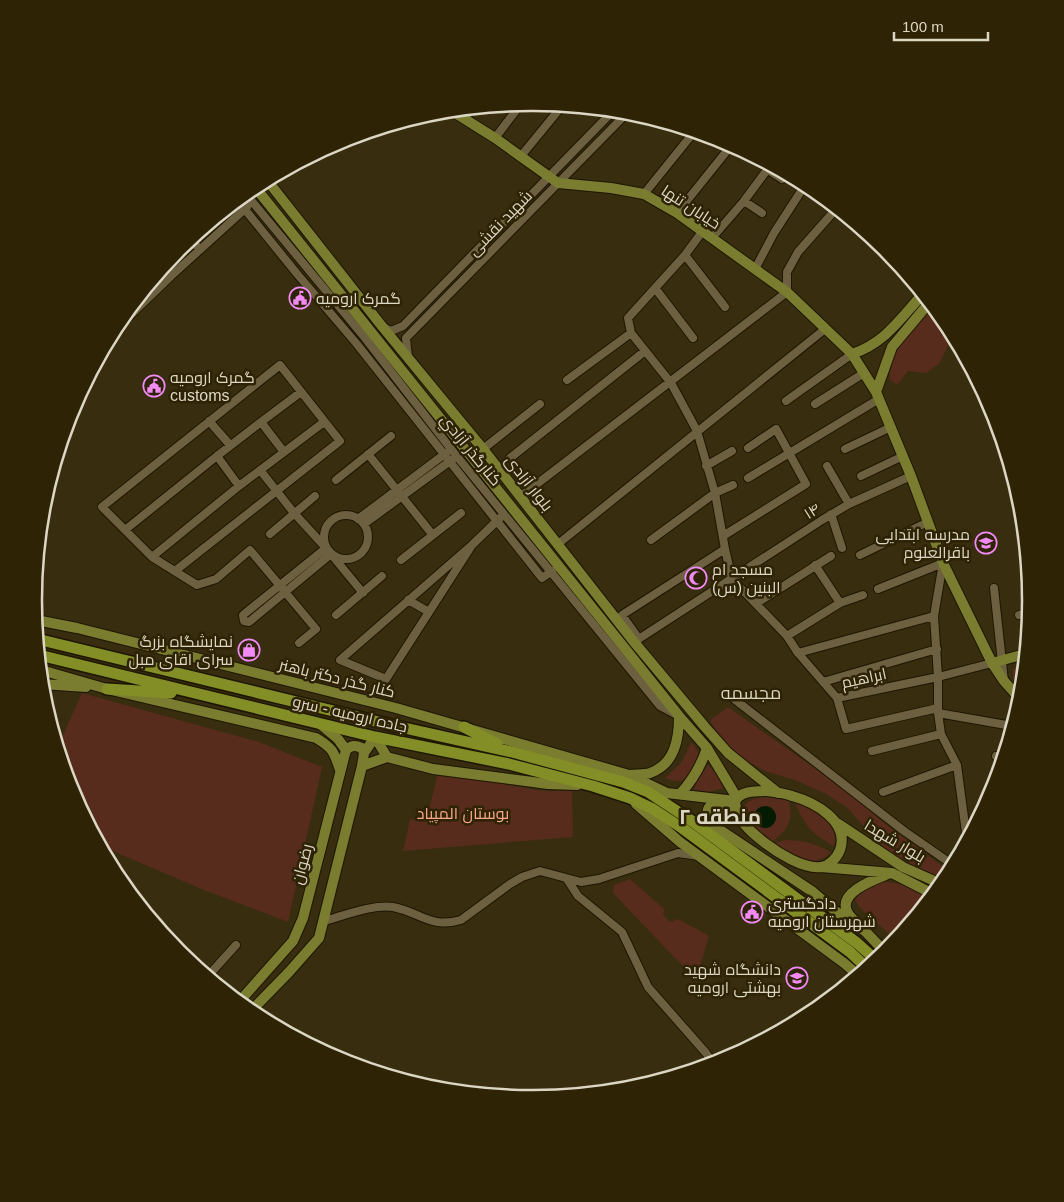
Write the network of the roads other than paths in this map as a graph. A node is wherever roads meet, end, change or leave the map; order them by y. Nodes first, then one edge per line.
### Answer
1 (515, 112) edge
2 (557, 113) edge
3 (465, 118) edge
4 (607, 118) edge
5 (620, 120) edge
6 (690, 137) edge
7 (495, 138) junction
8 (726, 152) edge
9 (521, 156) junction
10 (766, 171) edge
11 (549, 177) junction
12 (558, 183) junction
13 (272, 186) edge
14 (801, 192) edge
15 (260, 194) edge
16 (644, 194) junction
17 (744, 201) junction
18 (252, 202) joint
19 (243, 207) edge
20 (245, 210) junction
21 (677, 213) junction
22 (762, 213) dead end
23 (831, 214) edge
24 (702, 232) junction
25 (712, 238) junction
26 (196, 245) edge
27 (200, 250) junction
28 (684, 255) junction
29 (306, 268) junction
30 (755, 269) junction
31 (170, 272) edge
32 (172, 275) junction
33 (298, 275) junction
34 (161, 282) edge
35 (656, 288) junction
36 (788, 292) junction
37 (917, 300) edge
38 (725, 307) dead end
39 (924, 309) edge
40 (381, 325) junction
41 (398, 329) junction
42 (825, 329) junction
43 (630, 332) junction
44 (406, 338) junction
45 (693, 338) dead end
46 (645, 350) junction
47 (852, 354) junction
48 (408, 358) junction
49 (864, 373) junction
50 (567, 380) dead end
51 (671, 383) junction
52 (301, 392) junction
53 (878, 396) junction
54 (786, 401) dead end
55 (540, 404) dead end
56 (815, 404) dead end
57 (209, 421) junction
58 (261, 422) junction
59 (324, 422) junction
60 (891, 427) junction
61 (697, 431) junction
62 (391, 436) dead end
63 (230, 445) junction
64 (748, 448) dead end
65 (459, 449) junction
66 (483, 449) junction
67 (845, 449) dead end
68 (732, 450) dead end
69 (284, 452) junction
70 (368, 454) junction
71 (444, 454) junction
72 (790, 454) junction
73 (216, 456) junction
74 (903, 456) junction
75 (510, 458) dead end
76 (450, 462) junction
77 (706, 466) junction
78 (827, 466) dead end
79 (260, 470) junction
80 (861, 476) dead end
81 (911, 476) junction
82 (748, 478) dead end
83 (336, 480) dead end
84 (733, 484) dead end
85 (239, 486) junction
86 (276, 491) junction
87 (399, 493) junction
88 (715, 493) junction
89 (315, 496) dead end
90 (520, 497) junction
91 (849, 504) junction
92 (294, 513) junction
93 (461, 513) dead end
94 (505, 513) junction
95 (831, 514) junction
96 (497, 520) junction
97 (361, 522) junction
98 (928, 522) junction
99 (125, 530) junction
100 (270, 534) dead end
101 (432, 534) junction
102 (723, 536) junction
103 (650, 540) dead end
104 (558, 544) junction
105 (472, 545) junction
106 (842, 548) dead end
107 (725, 549) junction
108 (329, 551) junction
109 (860, 555) dead end
110 (831, 556) dead end
111 (152, 557) junction
112 (401, 560) dead end
113 (943, 563) junction
114 (815, 565) junction
115 (175, 571) junction
116 (552, 571) junction
117 (382, 576) dead end
118 (732, 579) junction
119 (994, 588) dead end
120 (878, 589) dead end
121 (282, 590) junction
122 (363, 593) junction
123 (863, 595) dead end
124 (408, 600) junction
125 (757, 603) junction
126 (840, 603) junction
127 (429, 612) junction
128 (1021, 614) edge
129 (336, 615) dead end
130 (1018, 615) dead end
131 (934, 616) junction
132 (43, 621) edge
133 (44, 635) edge
134 (787, 636) junction
135 (637, 640) junction
136 (45, 641) edge
137 (299, 643) dead end
138 (937, 649) junction
139 (86, 650) junction
140 (798, 653) junction
141 (1018, 656) edge
142 (46, 657) edge
143 (997, 662) junction
144 (48, 672) edge
145 (938, 677) junction
146 (823, 682) junction
147 (50, 685) edge
148 (108, 689) junction
149 (1013, 691) edge
150 (200, 695) junction
151 (729, 695) dead end
152 (837, 698) junction
153 (938, 710) junction
154 (679, 716) junction
155 (320, 724) junction
156 (1006, 725) edge
157 (464, 727) junction
158 (941, 734) junction
159 (374, 737) junction
160 (707, 748) junction
161 (346, 750) junction
162 (872, 750) dead end
163 (512, 752) junction
164 (364, 753) junction
165 (387, 757) junction
166 (957, 765) junction
167 (362, 766) junction
168 (340, 770) junction
169 (626, 778) junction
170 (593, 786) junction
171 (883, 792) dead end
172 (778, 793) junction
173 (680, 794) junction
174 (630, 798) junction
175 (736, 799) junction
176 (835, 821) junction
177 (745, 826) junction
178 (965, 830) edge
179 (680, 842) junction
180 (678, 853) junction
181 (700, 856) junction
182 (947, 861) edge
183 (820, 867) junction
184 (892, 873) junction
185 (567, 879) junction
186 (933, 881) edge
187 (926, 891) edge
188 (324, 921) junction
189 (866, 932) junction
190 (236, 945) dead end
191 (879, 946) edge
192 (870, 955) edge
193 (861, 963) edge
194 (212, 971) edge
195 (853, 971) edge
196 (244, 996) edge
197 (256, 1005) edge
198 (706, 1058) edge

1 - 7 street
2 - 9 street
3 - 7 main road, خیابان تنها
4 - 11 street, شهید نقشی
5 - 12 street, شهید نقشی
6 - 16 street
7 - 9 main road, خیابان تنها
8 - 21 street
9 - 11 main road, خیابان تنها
10 - 17 street
11 - 12 main road, خیابان تنها
11 - 41 street, شهید نقشی
12 - 16 main road, خیابان تنها
12 - 44 street, شهید نقشی
13 - 40 main road, بلوار آزادی
14 - 30 street
15 - 65 main road, بلوار آزادی
16 - 21 main road, خیابان تنها
17 - 22 street
17 - 25 street
18 - 20 street
18 - 29 street, کنارگذر آزادي
19 - 20 street
20 - 27 street
20 - 33 street
21 - 24 main road, خیابان تنها
23 - 36 street
24 - 25 main road, خیابان تنها
24 - 28 street
25 - 30 main road, خیابان تنها
26 - 27 street
27 - 32 street
28 - 35 street
28 - 38 street
29 - 33 street
29 - 65 street, کنارگذر آزادي
30 - 36 main road, خیابان تنها
31 - 32 street
32 - 34 street
33 - 71 street
35 - 43 street
35 - 45 street
36 - 42 main road, خیابان تنها
36 - 51 street
37 - 47 main road
39 - 53 main road
40 - 41 street
40 - 48 main road, بلوار آزادی
41 - 44 street
42 - 47 main road, خیابان تنها
42 - 61 street
43 - 46 street
43 - 50 street
44 - 48 street
46 - 51 street
46 - 75 street
47 - 49 main road, خیابان تنها
47 - 54 street
48 - 66 main road, بلوار آزادی
49 - 53 main road, خیابان تنها
49 - 56 street
51 - 61 street
51 - 90 street
52 - 57 street
52 - 58 street
52 - 59 street
53 - 60 main road, خیابان تنها
53 - 72 street
55 - 66 street
57 - 63 street
57 - 99 street
58 - 63 street
58 - 69 street
59 - 69 street
59 - 86 street
60 - 67 street
60 - 74 main road, خیابان تنها
61 - 77 street
61 - 104 street
62 - 70 street
63 - 73 street
64 - 72 street
65 - 71 street
65 - 76 street
65 - 94 street, کنارگذر آزادي
65 - 154 main road, بلوار آزادی
66 - 90 main road, بلوار آزادی
68 - 77 street
69 - 79 street
70 - 83 street
70 - 87 street
71 - 76 street
71 - 87 street
72 - 82 street
72 - 102 street
73 - 85 street
73 - 99 street
74 - 80 street
74 - 81 main road, خیابان تنها
76 - 87 street
76 - 96 street
77 - 88 street
78 - 91 street
79 - 85 street
79 - 86 street
81 - 91 street, ۱۴
81 - 98 main road, خیابان تنها
84 - 88 street
85 - 111 street
86 - 92 street
86 - 115 street
87 - 97 street
87 - 101 street
88 - 102 street
88 - 103 street
89 - 92 street
90 - 104 main road, بلوار آزادی
91 - 95 street, ۱۴
92 - 100 street
92 - 108 street
93 - 101 street
94 - 96 street
94 - 116 street, کنارگذر آزادي
95 - 106 street
95 - 118 street, ۱۴
96 - 105 street
96 - 116 street
97 - 108 street
97 - 108 street
98 - 109 street
98 - 113 main road, خیابان تنها
99 - 111 street
101 - 112 street
102 - 107 street
104 - 135 main road, بلوار آزادی
105 - 124 street
105 - 127 street
107 - 118 street
107 - 135 street
108 - 121 street
108 - 122 street
110 - 114 street
111 - 115 street
113 - 120 street
113 - 131 street
113 - 143 main road, خیابان تنها
114 - 125 street
114 - 126 street
115 - 121 street
116 - 154 street, کنارگذر آزادي
117 - 122 street
118 - 125 street, ابراهیم
118 - 135 street, ۱۴
119 - 143 street
121 - 121 street
121 - 137 street
122 - 129 street
123 - 126 street
124 - 127 street
124 - 127 street
125 - 134 street, ابراهیم
126 - 134 street
128 - 130 street
131 - 138 street
131 - 140 street
132 - 157 main road, کنار گذر دکتر باهنر
133 - 139 highway
134 - 140 street, ابراهیم
135 - 172 main road, بلوار آزادی
136 - 139 highway, جاده ارومیه - سرو
138 - 145 street
138 - 146 street
139 - 163 highway, جاده ارومیه - سرو
140 - 146 street, ابراهیم
141 - 143 main road
142 - 150 highway, جاده ارومیه - سرو
143 - 145 street, ابراهیم
143 - 149 main road, خیابان تنها
144 - 148 main road
145 - 152 street, ابراهیم
145 - 153 street
146 - 152 street, ابراهیم
147 - 148 main road
148 - 150 highway
148 - 168 main road
150 - 155 highway, جاده ارومیه - سرو
151 - 182 street
152 - 153 street
153 - 156 street
153 - 158 street
154 - 160 main road, بلوار آزادی
154 - 169 main road
155 - 159 highway, جاده ارومیه - سرو
155 - 161 main road
157 - 163 highway
157 - 169 main road, کنار گذر دکتر باهنر
158 - 162 street
158 - 166 street
159 - 164 main road
159 - 165 main road
159 - 170 highway, جاده ارومیه - سرو
160 - 173 main road
160 - 175 main road, بلوار آزادی
161 - 164 main road
161 - 168 main road, رضوان
163 - 169 highway, جاده ارومیه - سرو
164 - 167 main road
165 - 167 main road
165 - 170 main road
166 - 171 street
166 - 178 street
167 - 188 main road
168 - 196 main road, رضوان
169 - 173 main road, کنار گذر دکتر باهنر
169 - 192 highway, جاده ارومیه - سرو
170 - 174 highway, جاده ارومیه - سرو
172 - 175 main road
172 - 176 main road, بلوار شهدا
173 - 175 main road, کنار گذر دکتر باهنر
174 - 179 main road
174 - 193 highway, جاده ارومیه - سرو
175 - 177 main road, بلوار آزادی
176 - 183 main road
176 - 186 main road, بلوار شهدا
177 - 183 main road, بلوار شهدا
177 - 189 main road, بلوار شهدا
179 - 180 street
179 - 181 main road
180 - 181 street
180 - 185 street
181 - 195 main road
183 - 184 main road, بلوار شهدا
184 - 187 main road, بلوار شهدا
184 - 189 main road
185 - 188 street
185 - 198 street
188 - 197 main road
189 - 191 main road
190 - 194 street

